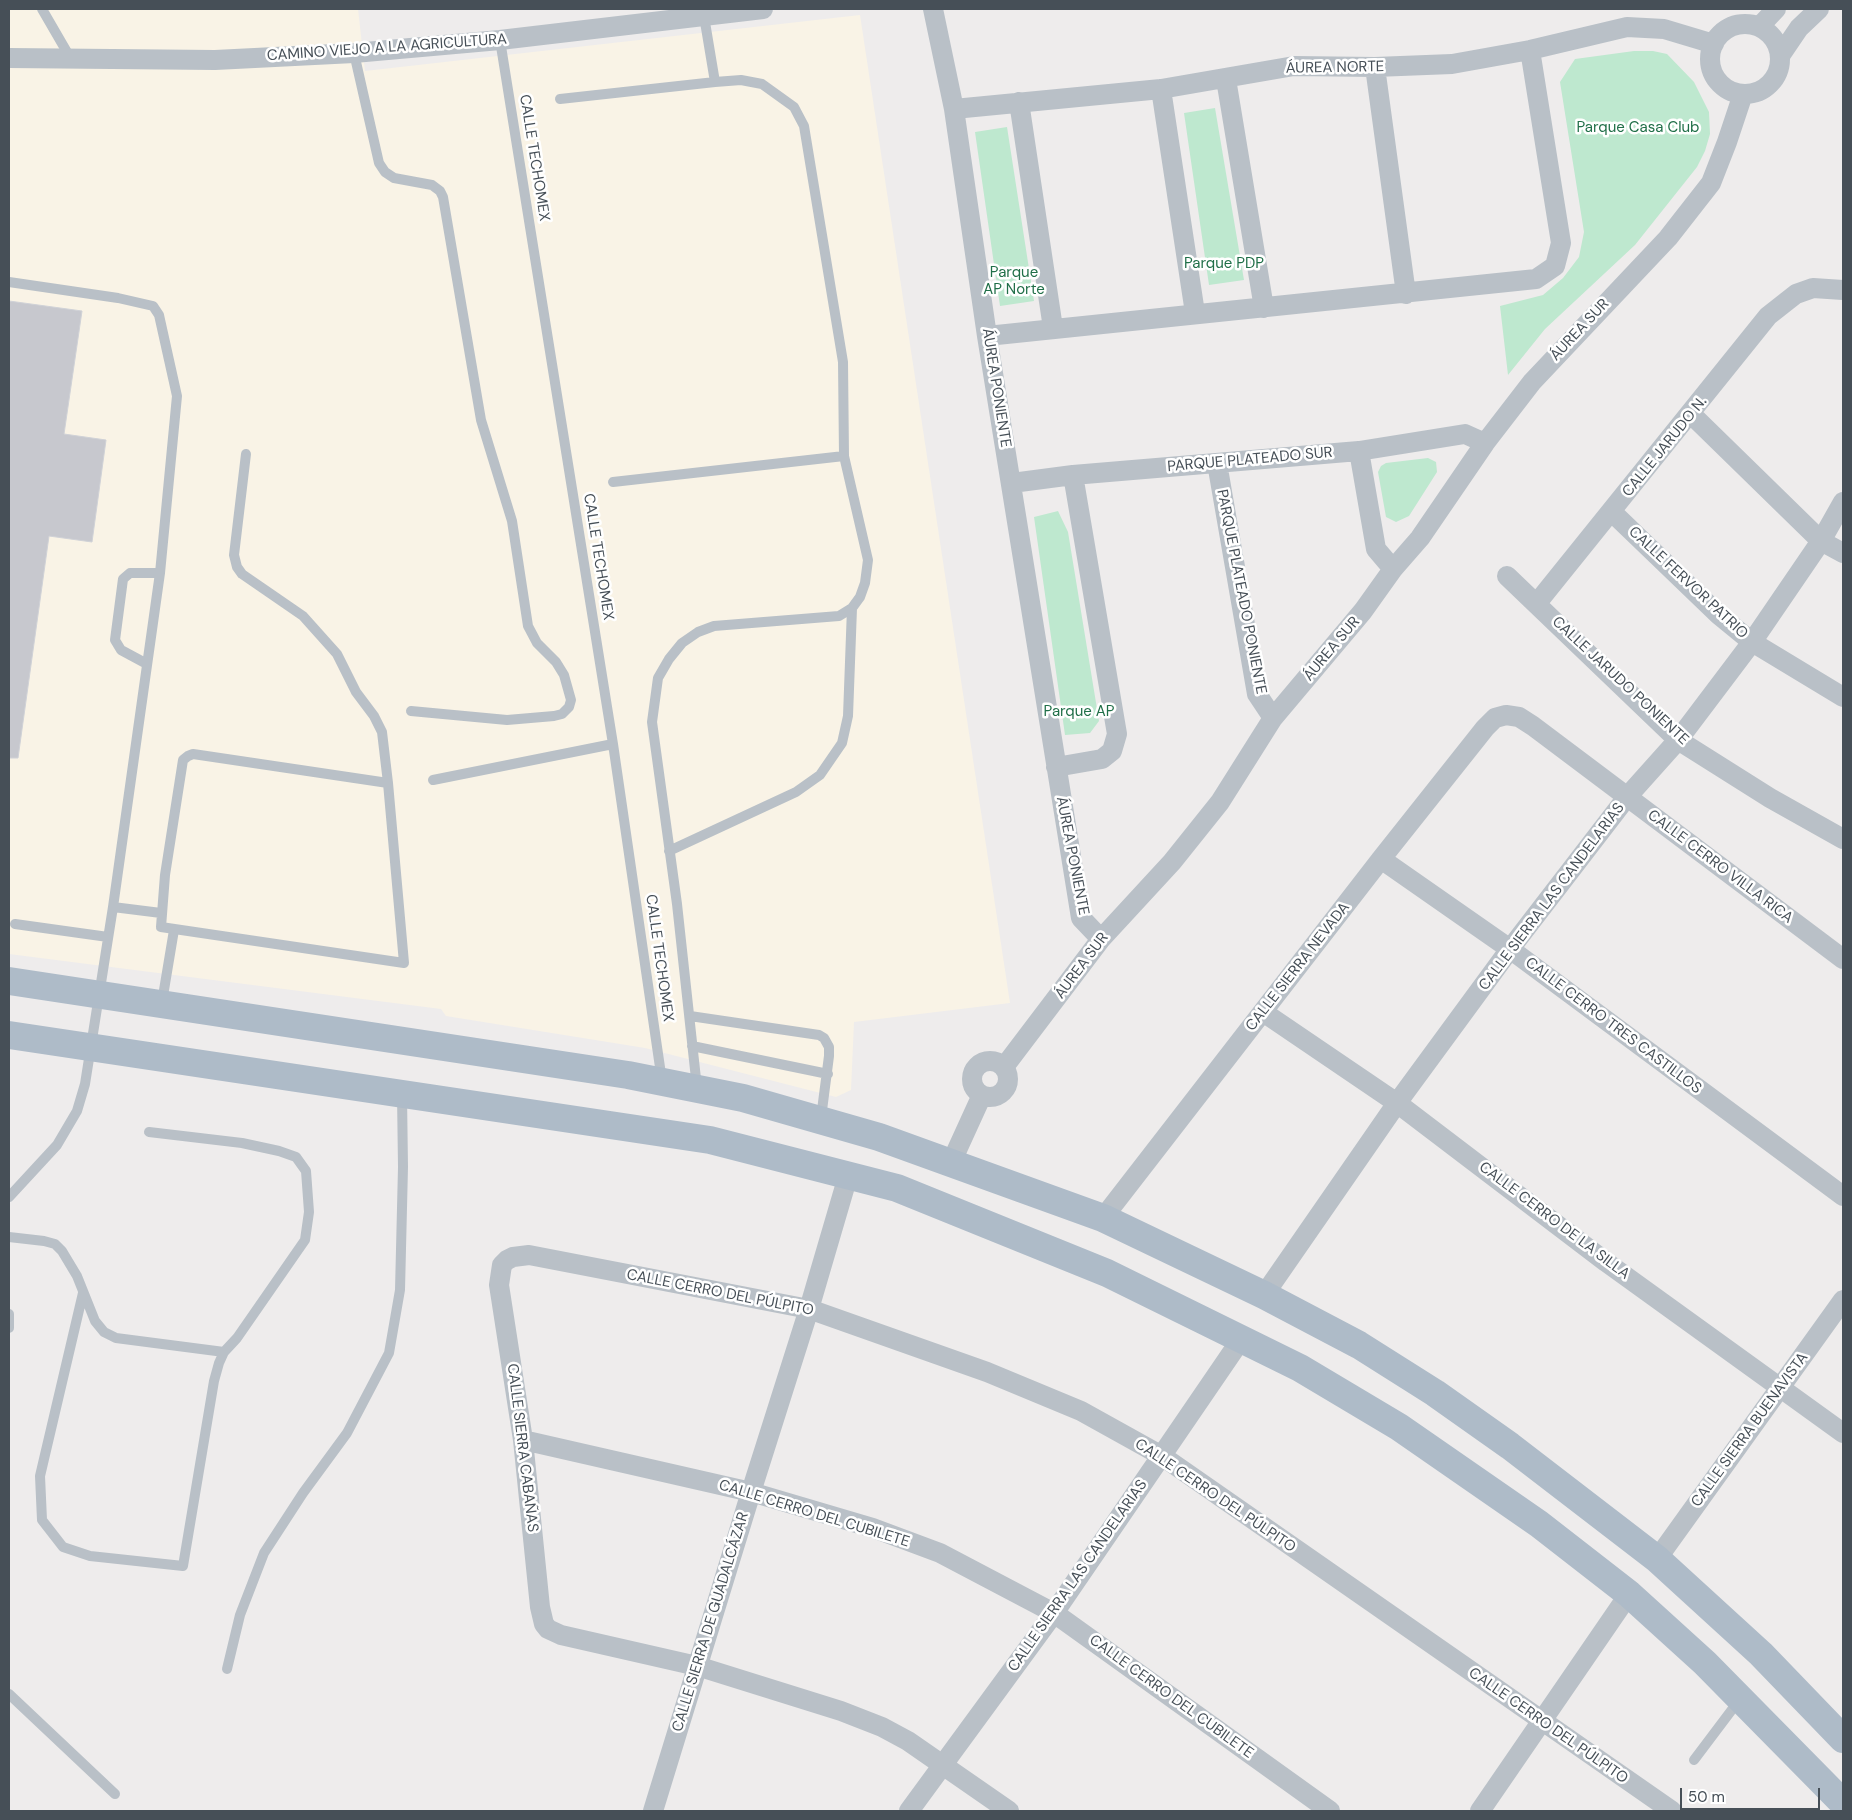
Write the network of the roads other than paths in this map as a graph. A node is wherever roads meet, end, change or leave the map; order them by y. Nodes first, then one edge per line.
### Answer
1 (42, 9) edge
2 (763, 9) edge
3 (933, 9) edge
4 (1776, 9) edge
5 (1819, 9) edge
6 (704, 16) junction
7 (1759, 27) junction
8 (500, 40) junction
9 (1714, 44) junction
10 (1530, 50) junction
11 (354, 53) junction
12 (1780, 56) junction
13 (9, 58) edge
14 (71, 59) junction
15 (1375, 67) junction
16 (1226, 79) junction
17 (715, 82) junction
18 (1161, 89) junction
19 (1743, 94) junction
20 (560, 99) dead end
21 (1019, 102) junction
22 (954, 109) junction
23 (9, 282) edge
24 (1843, 290) edge
25 (1406, 294) junction
26 (1264, 308) junction
27 (1195, 313) junction
28 (1053, 328) junction
29 (987, 336) junction
30 (1691, 414) junction
31 (1485, 443) junction
32 (1359, 451) junction
33 (246, 454) dead end
34 (844, 456) junction
35 (1217, 463) junction
36 (1074, 475) junction
37 (613, 482) dead end
38 (1012, 483) junction
39 (1843, 502) edge
40 (1612, 512) junction
41 (1821, 541) junction
42 (1843, 553) edge
43 (1393, 569) junction
44 (160, 573) junction
45 (1507, 576) dead end
46 (1537, 604) junction
47 (852, 608) junction
48 (1752, 642) junction
49 (147, 664) junction
50 (1843, 697) edge
51 (411, 711) dead end
52 (1273, 718) junction
53 (1496, 718) joint
54 (1678, 740) junction
55 (613, 744) junction
56 (1056, 767) junction
57 (433, 780) dead end
58 (388, 783) junction
59 (1627, 797) junction
60 (1843, 839) edge
61 (669, 851) junction
62 (1381, 859) junction
63 (113, 907) junction
64 (161, 913) junction
65 (15, 924) dead end
66 (174, 930) junction
67 (108, 936) junction
68 (1101, 939) junction
69 (1510, 949) junction
70 (1843, 959) edge
71 (9, 981) edge
72 (100, 994) junction
73 (162, 1004) junction
74 (1263, 1012) junction
75 (690, 1016) junction
76 (9, 1035) edge
77 (692, 1046) junction
78 (92, 1047) junction
79 (1004, 1067) junction
80 (828, 1074) junction
81 (662, 1081) junction
82 (697, 1088) junction
83 (402, 1094) junction
84 (982, 1095) junction
85 (1397, 1102) junction
86 (820, 1120) junction
87 (149, 1132) dead end
88 (952, 1163) junction
89 (848, 1176) junction
90 (1843, 1196) edge
91 (9, 1197) edge
92 (1103, 1218) junction
93 (9, 1237) edge
94 (502, 1265) joint
95 (83, 1292) junction
96 (1264, 1295) junction
97 (1843, 1300) edge
98 (810, 1309) junction
99 (9, 1314) edge
100 (9, 1328) edge
101 (1242, 1338) junction
102 (224, 1352) junction
103 (1780, 1388) junction
104 (1843, 1433) edge
105 (523, 1440) junction
106 (1162, 1456) junction
107 (751, 1492) junction
108 (1657, 1560) junction
109 (1629, 1594) junction
110 (1054, 1613) junction
111 (697, 1666) junction
112 (226, 1669) dead end
113 (9, 1694) edge
114 (1741, 1698) junction
115 (1541, 1722) junction
116 (1843, 1739) edge
117 (1694, 1760) dead end
118 (942, 1764) junction
119 (115, 1794) dead end
120 (1843, 1803) edge
121 (653, 1811) edge
122 (909, 1811) edge
123 (1009, 1811) edge
124 (1330, 1811) edge
125 (1480, 1811) edge
126 (1672, 1811) edge

1 - 14 lane
2 - 6 street, CAMINO VIEJO A LA AGRICULTURA
3 - 22 street, ÁUREA PONIENTE
4 - 7 street
5 - 12 street
6 - 8 street, CAMINO VIEJO A LA AGRICULTURA
6 - 17 lane
7 - 9 street
7 - 12 street
8 - 11 street, CAMINO VIEJO A LA AGRICULTURA
8 - 55 lane, CALLE TECHOMEX
9 - 10 street, ÁUREA NORTE
9 - 19 street
10 - 15 street, ÁUREA NORTE
10 - 25 street
11 - 14 street, CAMINO VIEJO A LA AGRICULTURA
11 - 51 lane
12 - 19 street
13 - 14 street, CAMINO VIEJO A LA AGRICULTURA
15 - 16 street, ÁUREA NORTE
15 - 25 street
16 - 18 street, ÁUREA NORTE
16 - 26 street
17 - 20 lane
17 - 34 lane
18 - 21 street, ÁUREA NORTE
18 - 27 street
19 - 31 street, ÁUREA SUR
21 - 22 street, ÁUREA NORTE
21 - 28 street
22 - 29 street, ÁUREA PONIENTE
23 - 44 lane
24 - 30 street, CALLE JARUDO N.
25 - 26 street
26 - 27 street
27 - 28 street
28 - 29 street
29 - 38 street, ÁUREA PONIENTE
30 - 40 street, CALLE JARUDO N.
30 - 41 street
31 - 32 street, PARQUE PLATEADO SUR
31 - 43 street, ÁUREA SUR
32 - 35 street, PARQUE PLATEADO SUR
32 - 43 street
33 - 58 lane
34 - 37 lane
34 - 47 lane
35 - 36 street, PARQUE PLATEADO SUR
35 - 52 street, PARQUE PLATEADO PONIENTE
36 - 38 street, PARQUE PLATEADO SUR
36 - 56 street
38 - 56 street, ÁUREA PONIENTE
39 - 41 street, CALLE SIERRA LAS CANDELARIAS
40 - 46 street, CALLE JARUDO N.
40 - 48 street, CALLE FERVOR PATRIO
41 - 42 street
41 - 48 street, CALLE SIERRA LAS CANDELARIAS
43 - 52 street, ÁUREA SUR
44 - 49 lane
44 - 49 lane
45 - 46 street, CALLE JARUDO PONIENTE
46 - 54 street, CALLE JARUDO PONIENTE
47 - 61 lane
47 - 61 lane
48 - 50 street, CALLE FERVOR PATRIO
48 - 54 street, CALLE SIERRA LAS CANDELARIAS
49 - 63 lane
52 - 68 street, ÁUREA SUR
53 - 59 street, CALLE CERRO VILLA RICA
53 - 62 street, CALLE SIERRA NEVADA
54 - 59 street, CALLE SIERRA LAS CANDELARIAS
54 - 60 street, CALLE JARUDO PONIENTE
55 - 57 lane
55 - 81 lane, CALLE TECHOMEX
56 - 68 street, ÁUREA PONIENTE
58 - 64 lane
58 - 66 lane
59 - 69 street, CALLE SIERRA LAS CANDELARIAS
59 - 70 street, CALLE CERRO VILLA RICA
61 - 75 lane
62 - 69 street, CALLE CERRO TRES CASTILLOS
62 - 74 street, CALLE SIERRA NEVADA
63 - 64 lane
63 - 67 lane
64 - 66 lane
65 - 67 lane
66 - 73 lane
67 - 72 lane
68 - 79 street, ÁUREA SUR
69 - 85 street, CALLE SIERRA LAS CANDELARIAS
69 - 90 street, CALLE CERRO TRES CASTILLOS
71 - 72 main road
72 - 73 main road
72 - 78 lane
73 - 81 main road
74 - 85 street, CALLE CERRO DE LA SILLA
74 - 92 street, CALLE SIERRA NEVADA
75 - 77 lane
75 - 80 lane
76 - 78 main road
77 - 80 lane
77 - 82 lane
78 - 83 main road
78 - 91 lane
79 - 84 street
79 - 84 street
80 - 86 lane
81 - 82 main road
82 - 86 main road
83 - 89 main road
83 - 112 lane
84 - 88 street
85 - 96 street, CALLE SIERRA LAS CANDELARIAS
85 - 103 street, CALLE CERRO DE LA SILLA
86 - 88 main road
87 - 102 lane
88 - 92 main road
89 - 98 street, CALLE SIERRA DE GUADALCÁZAR
89 - 101 main road
92 - 96 main road
93 - 95 lane
94 - 98 street, CALLE CERRO DEL PÚLPITO
94 - 105 street, CALLE SIERRA CABAÑAS
95 - 102 lane
95 - 102 lane
96 - 108 main road
97 - 103 street, CALLE SIERRA BUENAVISTA
98 - 106 street, CALLE CERRO DEL PÚLPITO
98 - 107 street, CALLE SIERRA DE GUADALCÁZAR
99 - 100 lane
101 - 106 street, CALLE SIERRA LAS CANDELARIAS
101 - 109 main road
103 - 104 street, CALLE CERRO DE LA SILLA
103 - 108 street, CALLE SIERRA BUENAVISTA
105 - 107 street, CALLE CERRO DEL CUBILETE
105 - 111 street, CALLE SIERRA CABAÑAS
106 - 110 street, CALLE SIERRA LAS CANDELARIAS
106 - 115 street, CALLE CERRO DEL PÚLPITO
107 - 110 street, CALLE CERRO DEL CUBILETE
107 - 111 street, CALLE SIERRA DE GUADALCÁZAR
108 - 116 main road
109 - 114 main road
109 - 115 street
110 - 118 street, CALLE SIERRA LAS CANDELARIAS
110 - 124 street, CALLE CERRO DEL CUBILETE
111 - 118 street
111 - 121 street, CALLE SIERRA DE GUADALCÁZAR
113 - 119 lane
114 - 117 lane
114 - 120 main road
115 - 125 street
115 - 126 street, CALLE CERRO DEL PÚLPITO
118 - 122 street, CALLE SIERRA LAS CANDELARIAS
118 - 123 street

